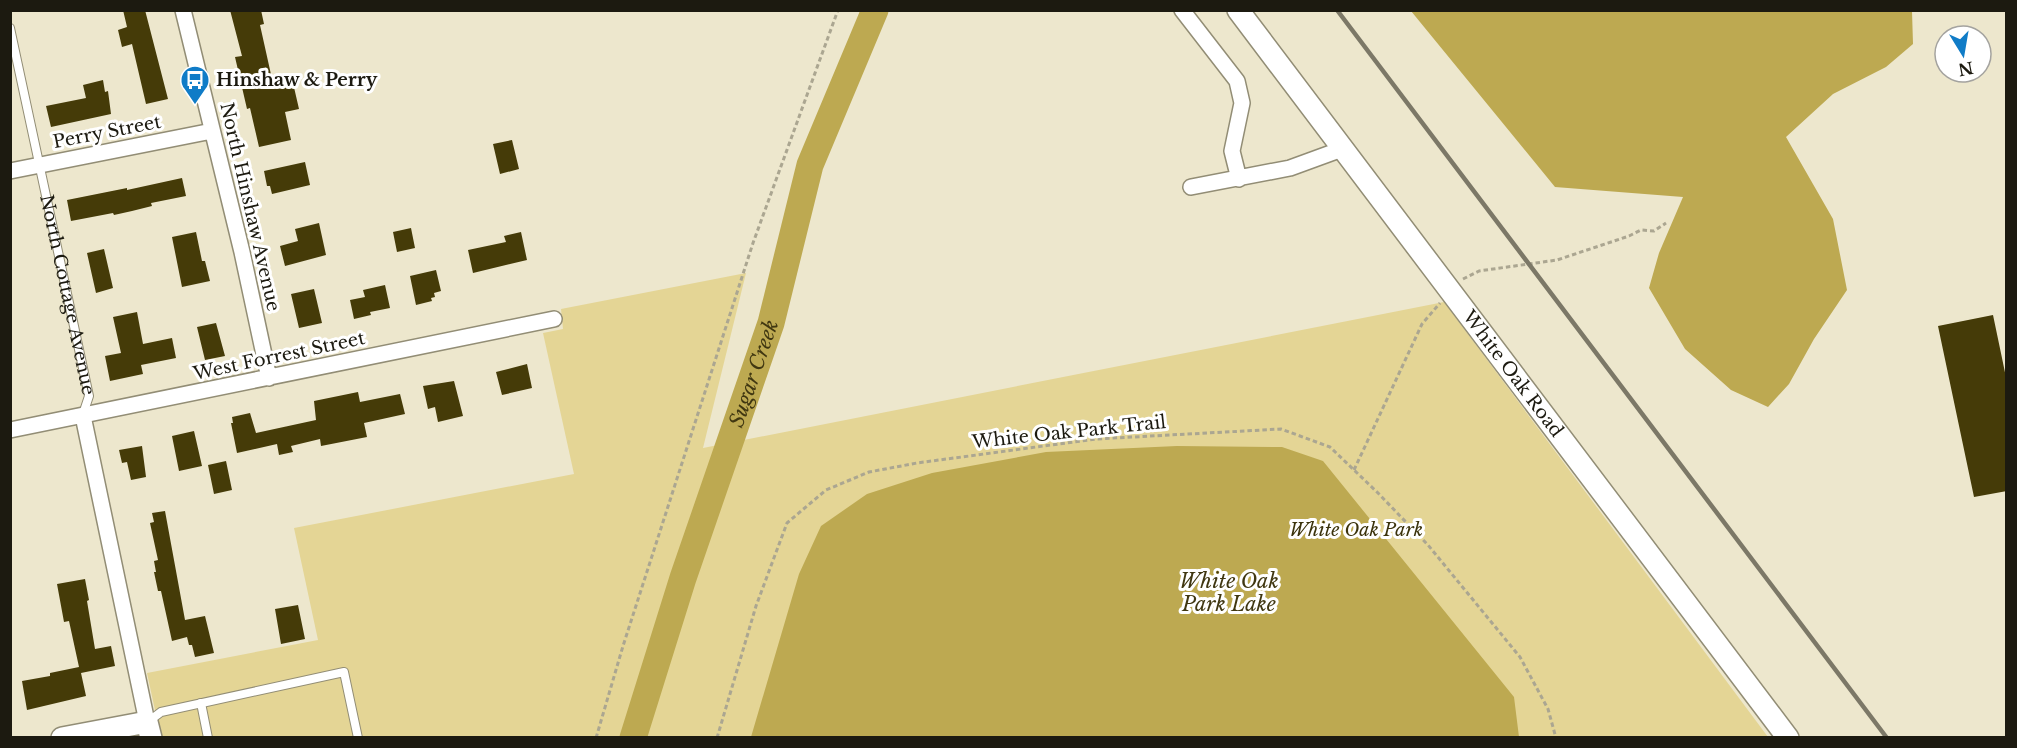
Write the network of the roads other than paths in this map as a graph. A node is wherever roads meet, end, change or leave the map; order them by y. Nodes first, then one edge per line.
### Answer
1 (183, 10) edge
2 (1182, 10) edge
3 (1238, 10) edge
4 (10, 28) edge
5 (212, 131) junction
6 (1342, 149) junction
7 (40, 165) junction
8 (10, 171) edge
9 (1239, 179) junction
10 (1191, 187) dead end
11 (554, 319) dead end
12 (269, 378) junction
13 (83, 416) junction
14 (10, 430) edge
15 (201, 703) junction
16 (149, 730) edge
17 (62, 738) edge
18 (208, 738) edge
19 (358, 738) edge
20 (1788, 738) edge

1 - 5 street, North Hinshaw Avenue
2 - 9 street
3 - 6 street, White Oak Road
4 - 7 lane, North Cottage Avenue
5 - 7 street, Perry Street
5 - 12 street, North Hinshaw Avenue
6 - 9 street
6 - 20 street, White Oak Road
7 - 8 street, Perry Street
7 - 13 lane, North Cottage Avenue
9 - 10 street
11 - 12 street, West Forrest Street
12 - 13 street, West Forrest Street
13 - 14 street, West Forrest Street
13 - 16 street, North Cottage Avenue
15 - 16 lane
15 - 18 lane
15 - 19 lane
16 - 17 street

